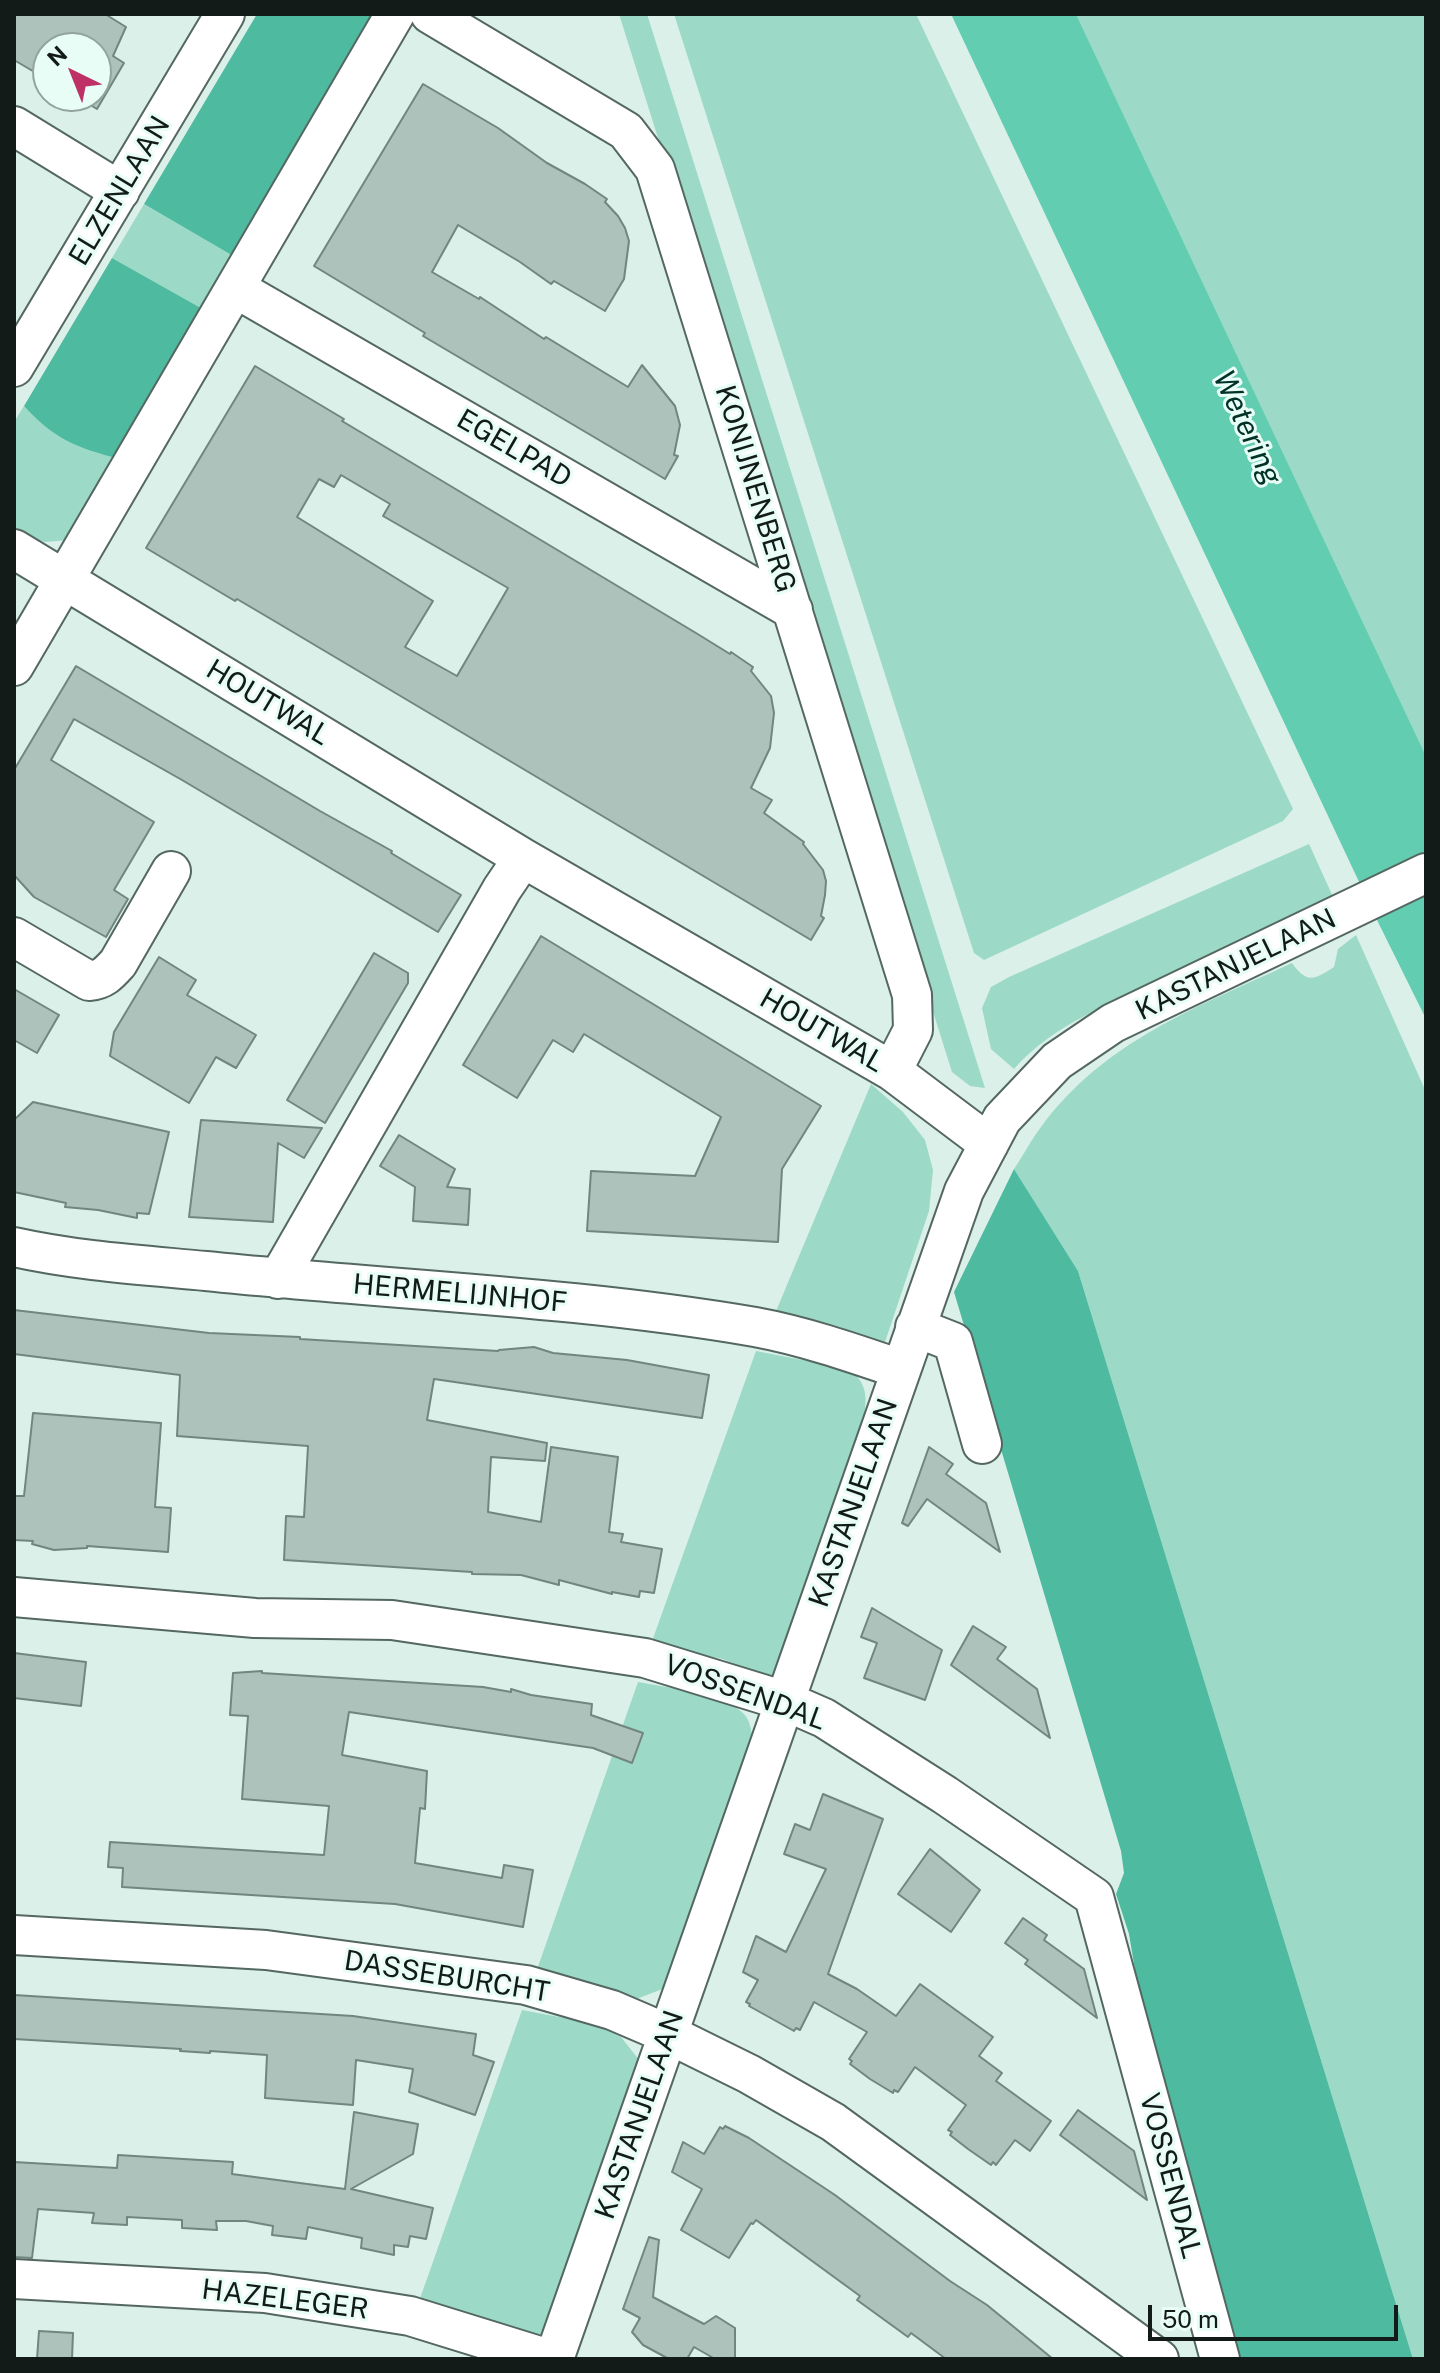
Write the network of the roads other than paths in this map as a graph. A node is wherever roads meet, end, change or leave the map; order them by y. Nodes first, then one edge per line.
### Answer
1 (225, 14) edge
2 (395, 14) edge
3 (430, 14) edge
4 (14, 126) edge
5 (120, 191) junction
6 (235, 288) junction
7 (14, 367) edge
8 (14, 549) edge
9 (66, 580) junction
10 (793, 610) junction
11 (14, 666) edge
12 (523, 858) junction
13 (171, 871) dead end
14 (1426, 873) edge
15 (14, 937) edge
16 (892, 1071) junction
17 (989, 1144) junction
18 (14, 1247) edge
19 (278, 1279) junction
20 (915, 1327) junction
21 (900, 1369) junction
22 (982, 1444) dead end
23 (14, 1597) edge
24 (785, 1701) junction
25 (14, 1935) edge
26 (668, 2034) junction
27 (14, 2279) edge
28 (551, 2359) edge
29 (1159, 2359) edge
30 (1220, 2359) edge

1 - 5 street, ELZENLAAN
2 - 6 street
3 - 10 street, KONIJNENBERG
4 - 5 street
5 - 7 street, ELZENLAAN
6 - 9 street
6 - 10 street, EGELPAD
8 - 9 street, HOUTWAL
9 - 11 street
9 - 12 street, HOUTWAL
10 - 16 street, KONIJNENBERG
12 - 16 street, HOUTWAL
12 - 19 street
13 - 15 street
14 - 17 street, KASTANJELAAN
16 - 17 street, HOUTWAL
17 - 20 street, KASTANJELAAN
18 - 19 street, HERMELIJNHOF
19 - 21 street, HERMELIJNHOF
20 - 21 street, KASTANJELAAN
20 - 22 street
21 - 24 street, KASTANJELAAN
23 - 24 street, VOSSENDAL
24 - 26 street, KASTANJELAAN
24 - 30 street, VOSSENDAL
25 - 26 street, DASSEBURCHT
26 - 28 street, KASTANJELAAN
26 - 29 street, DASSEBURCHT
27 - 28 street, HAZELEGER

